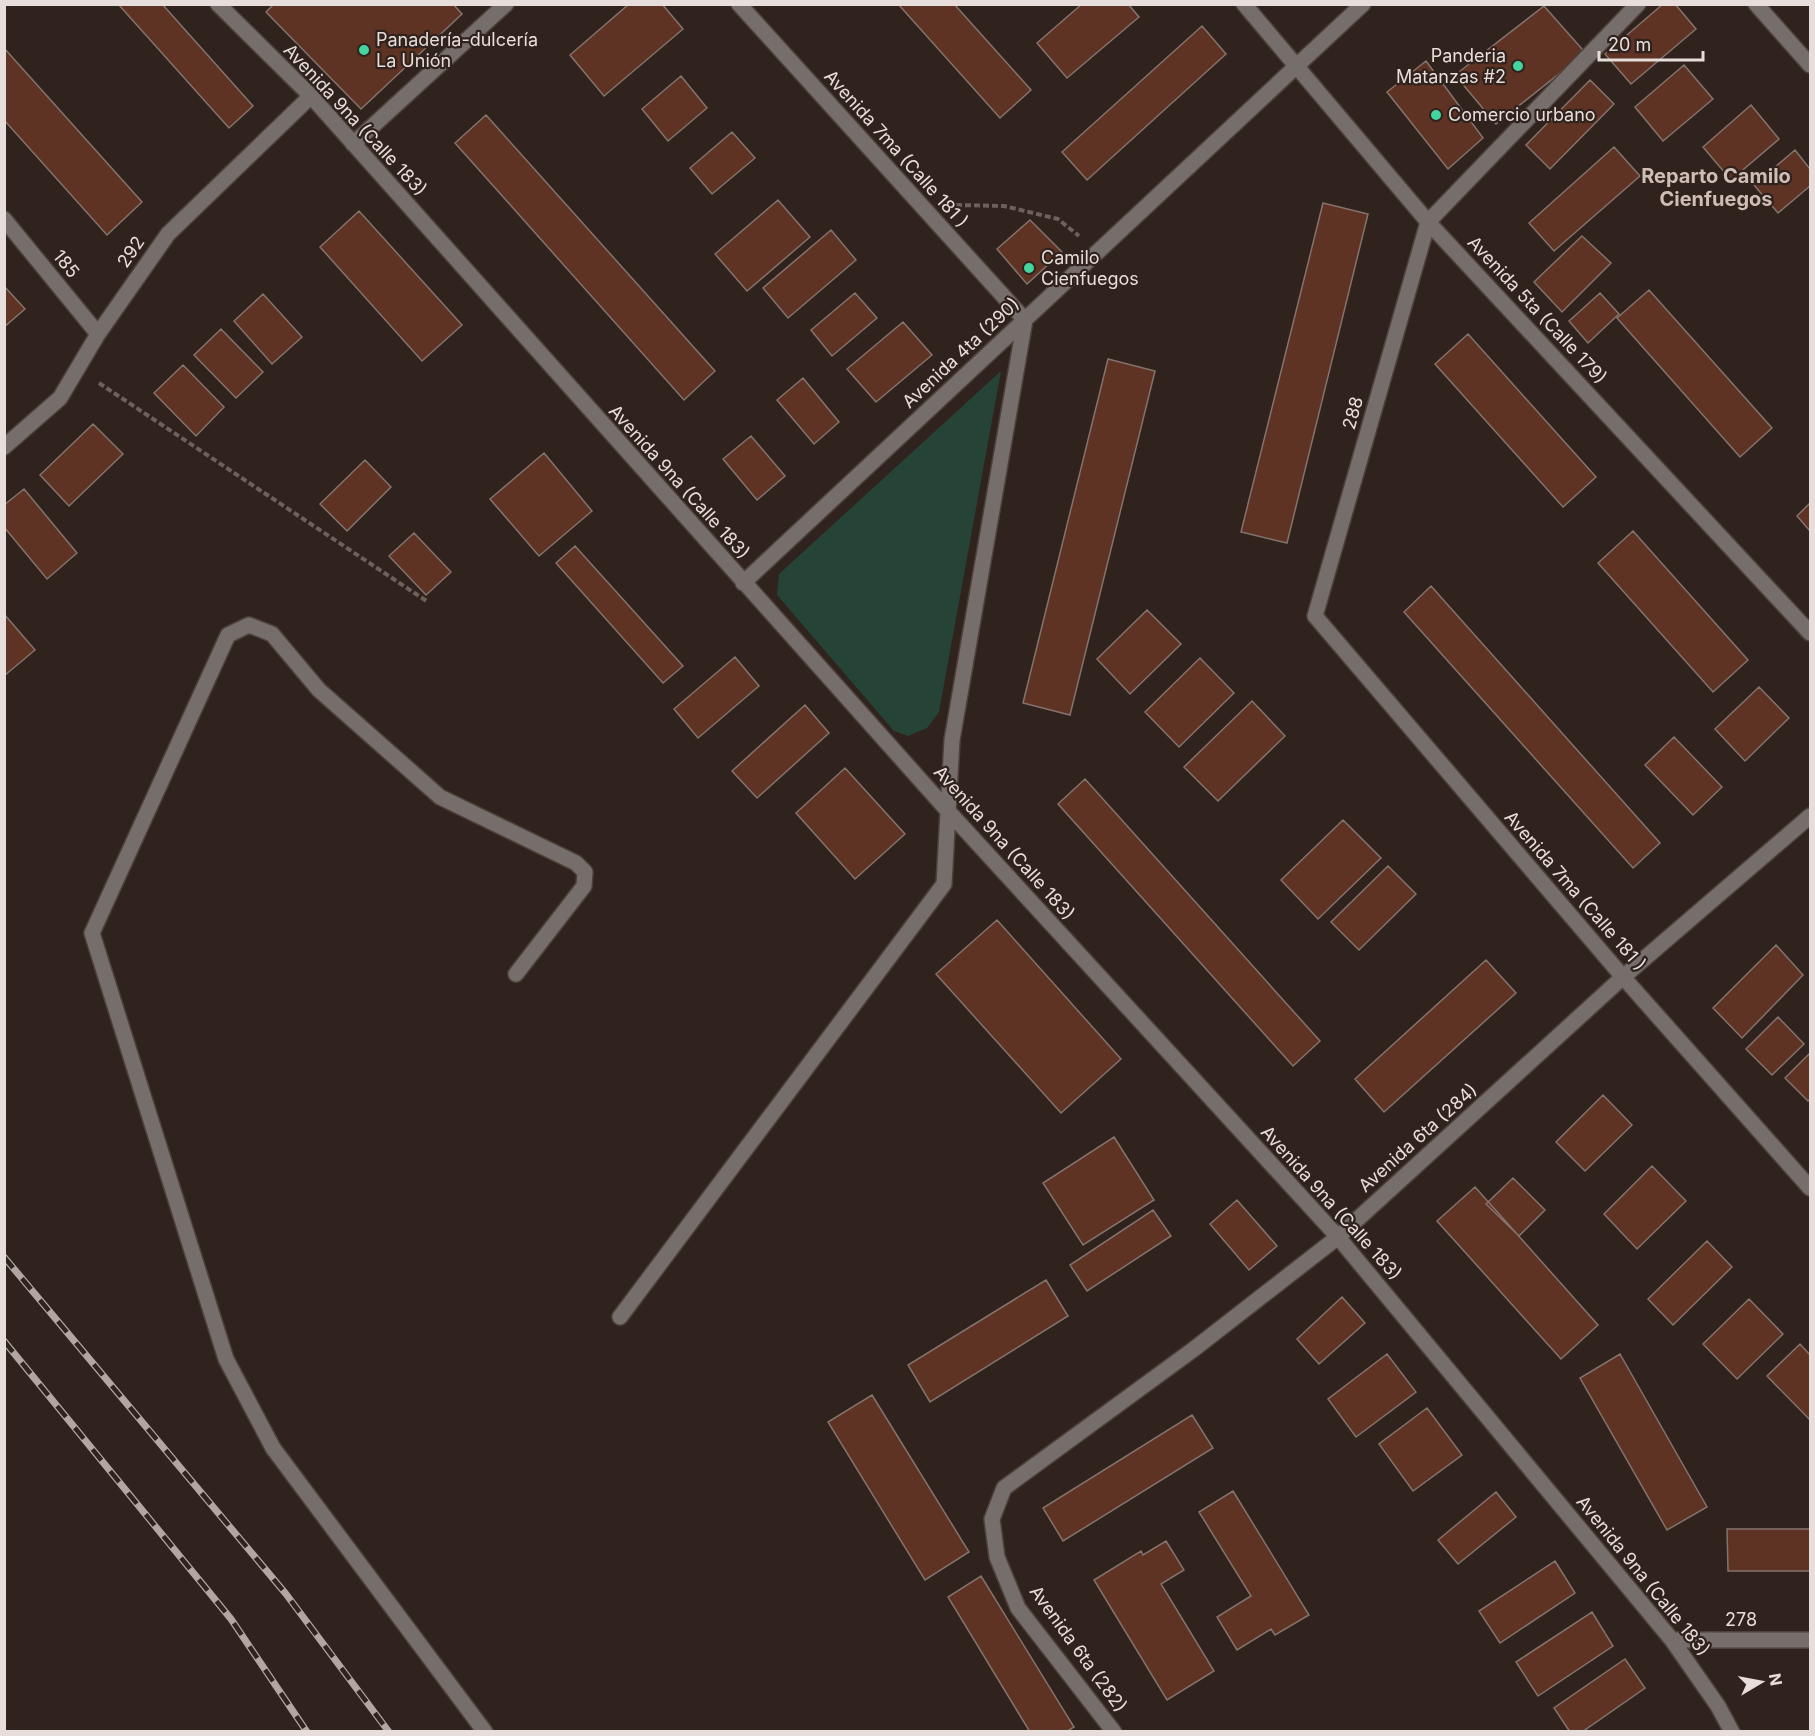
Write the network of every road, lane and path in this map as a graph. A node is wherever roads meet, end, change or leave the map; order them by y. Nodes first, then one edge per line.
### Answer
1 (218, 4) edge
2 (506, 4) edge
3 (739, 4) edge
4 (1244, 4) edge
5 (1363, 4) edge
6 (1638, 4) edge
7 (1756, 4) edge
8 (1810, 64) edge
9 (1297, 66) junction
10 (311, 96) junction
11 (353, 144) junction
12 (920, 204) junction
13 (4, 219) edge
14 (1428, 222) junction
15 (1099, 252) junction
16 (1025, 320) junction
17 (98, 334) junction
18 (77, 369) junction
19 (4, 447) edge
20 (743, 583) junction
21 (428, 602) dead end
22 (1315, 616) joint
23 (1810, 633) edge
24 (948, 811) junction
25 (1810, 816) edge
26 (516, 974) dead end
27 (1623, 977) junction
28 (1810, 1188) edge
29 (1338, 1237) junction
30 (620, 1317) dead end
31 (1004, 1488) joint
32 (1672, 1640) junction
33 (1810, 1640) edge
34 (484, 1731) edge
35 (1114, 1731) edge
36 (1732, 1731) edge

1 - 10 street, Avenida 9na (Calle 183)
2 - 11 street
3 - 12 street, Avenida 7ma (Calle 181 )
4 - 9 street, Avenida 5ta (Calle 179)
5 - 9 street, Avenida 4ta (290)
6 - 14 street
7 - 8 street
9 - 14 street, Avenida 5ta (Calle 179)
9 - 15 street, Avenida 4ta (290)
10 - 11 street, Avenida 9na (Calle 183)
10 - 17 street, 292
11 - 20 street, Avenida 9na (Calle 183)
12 - 15 path
12 - 16 street, Avenida 7ma (Calle 181 )
13 - 17 street, 185
14 - 22 street, 288
14 - 23 street, Avenida 5ta (Calle 179)
15 - 16 street, Avenida 4ta (290)
16 - 20 street, Avenida 4ta (290)
16 - 24 street
17 - 18 street, 292
18 - 19 street, 292
18 - 21 path
20 - 24 street, Avenida 9na (Calle 183)
22 - 27 street, Avenida 7ma (Calle 181 )
24 - 29 street, Avenida 9na (Calle 183)
24 - 30 street
25 - 27 street, Avenida 6ta (284)
26 - 34 street
27 - 28 street, Avenida 7ma (Calle 181 )
27 - 29 street, Avenida 6ta (284)
29 - 31 street, Avenida 6ta (284)
29 - 32 street, Avenida 9na (Calle 183)
31 - 35 street, Avenida 6ta (282)
32 - 33 street, 278
32 - 36 street, Avenida 9na (Calle 183)

